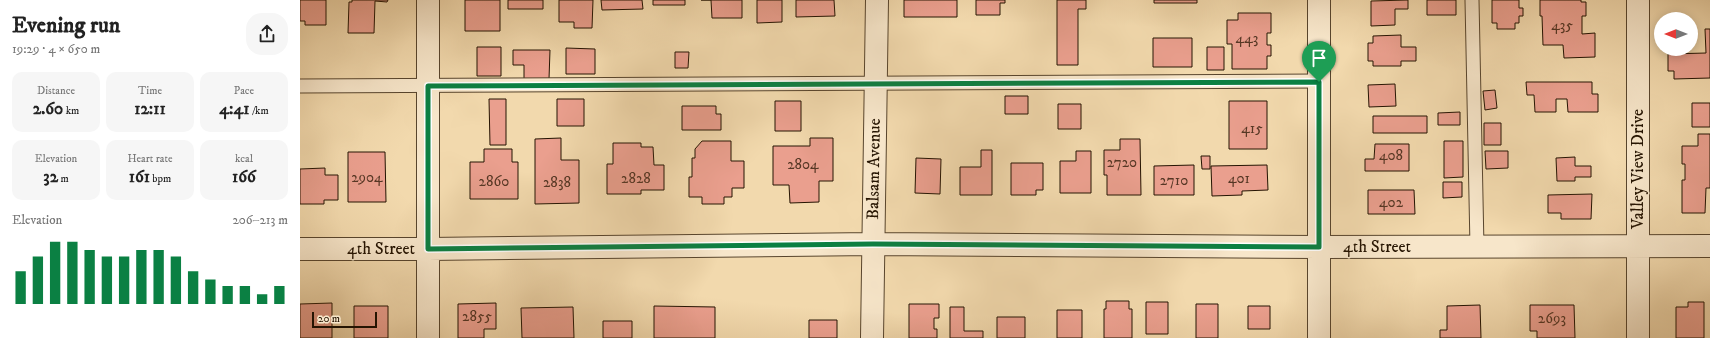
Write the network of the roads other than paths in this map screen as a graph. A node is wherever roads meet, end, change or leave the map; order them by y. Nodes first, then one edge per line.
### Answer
1 (428, 0) edge
2 (877, 0) edge
3 (1319, 0) edge
4 (1472, 0) edge
5 (1638, 0) edge
6 (1319, 82) junction
7 (876, 83) junction
8 (300, 86) edge
9 (428, 86) junction
10 (873, 244) junction
11 (1477, 246) junction
12 (1638, 246) junction
13 (1710, 246) edge
14 (1319, 247) junction
15 (300, 249) edge
16 (428, 249) junction
17 (428, 338) edge
18 (872, 338) edge
19 (1319, 338) edge
20 (1638, 338) edge

1 - 9 street
2 - 7 street, Balsam Avenue
3 - 6 street
4 - 11 lane
5 - 12 street, Valley View Drive
6 - 7 lane
6 - 14 street
7 - 9 lane
7 - 10 street, Balsam Avenue
8 - 9 lane
9 - 16 street
10 - 14 street, 4th Street
10 - 16 street, 4th Street
10 - 18 street, Balsam Avenue
11 - 12 street, 4th Street
11 - 14 street, 4th Street
12 - 13 street, 4th Street
12 - 20 street, Valley View Drive
14 - 19 street
15 - 16 street, 4th Street
16 - 17 street

